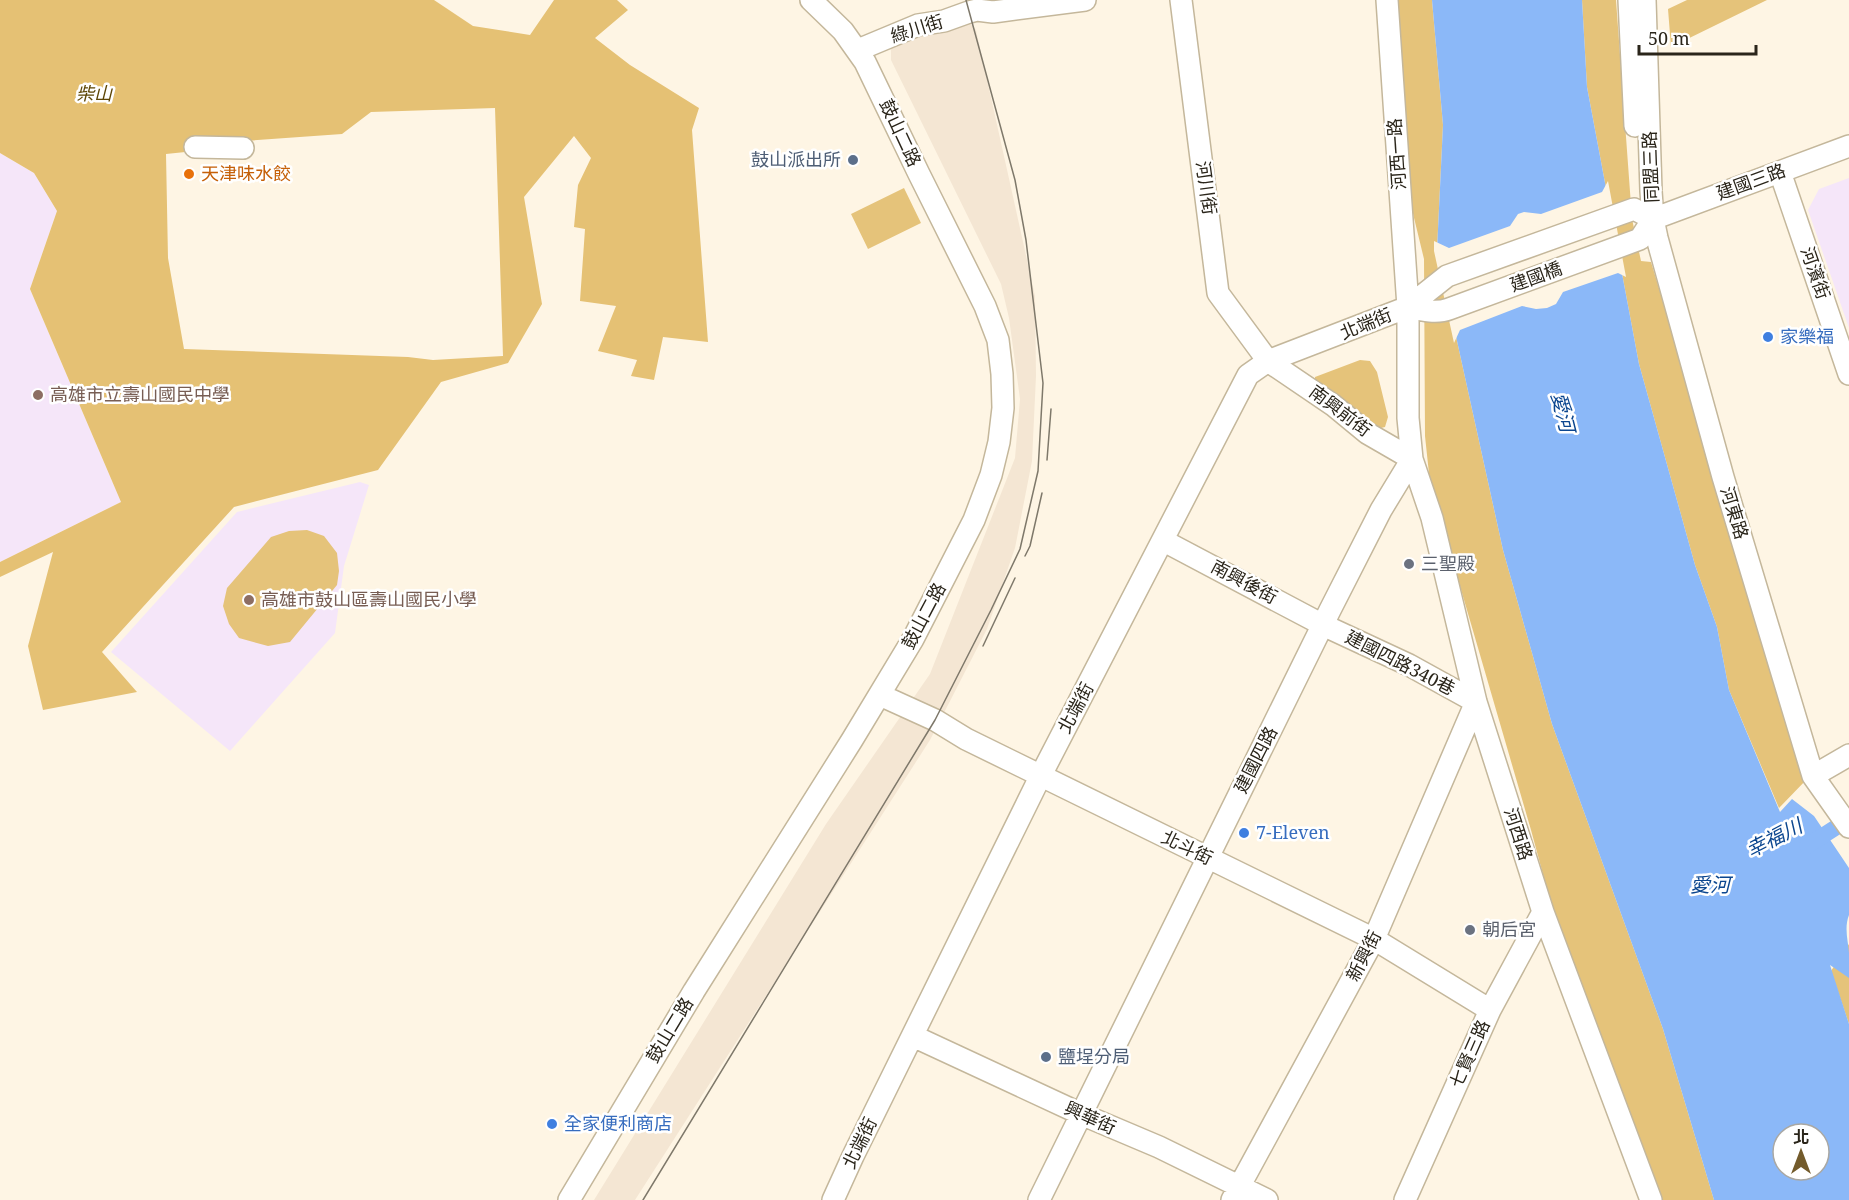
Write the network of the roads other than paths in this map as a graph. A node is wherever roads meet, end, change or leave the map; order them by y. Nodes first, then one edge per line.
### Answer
1 (811, 0) edge
2 (1085, 0) edge
3 (1181, 0) edge
4 (1386, 0) edge
5 (1629, 0) edge
6 (1645, 0) edge
7 (858, 50) junction
8 (1849, 146) edge
9 (195, 147) dead end
10 (243, 148) dead end
11 (1780, 172) junction
12 (1653, 219) junction
13 (1624, 245) joint
14 (1408, 308) junction
15 (1268, 361) junction
16 (1849, 374) edge
17 (1412, 459) junction
18 (1164, 541) junction
19 (1323, 625) junction
20 (880, 695) junction
21 (1476, 702) junction
22 (1849, 755) edge
23 (1041, 775) junction
24 (1813, 776) junction
25 (1849, 827) edge
26 (1206, 857) junction
27 (1543, 912) junction
28 (1374, 939) junction
29 (1490, 1010) junction
30 (913, 1036) junction
31 (1081, 1114) junction
32 (1235, 1193) edge
33 (569, 1200) edge
34 (833, 1200) edge
35 (1039, 1200) edge
36 (1267, 1200) edge
37 (1405, 1200) edge
38 (1651, 1200) edge

1 - 7 street, 鼓山二路
2 - 7 street, 綠川街
3 - 15 street, 河川街
4 - 14 street, 河西一路
5 - 12 street, 同盟三路
6 - 12 street, 同盟三路
7 - 20 street, 鼓山二路
8 - 11 street, 建國三路
9 - 10 street
11 - 12 street, 建國三路
11 - 16 street, 河濱街
12 - 13 street, 建國三路
12 - 14 street, 建國橋
12 - 24 street, 河東路
13 - 14 street, 建國橋
14 - 15 street, 北端街
14 - 17 street
15 - 17 street, 南興前街
15 - 18 street, 北端街
17 - 19 street, 建國四路
17 - 21 street, 河西路
18 - 19 street, 南興後街
18 - 23 street, 北端街
19 - 21 street, 建國四路340巷
19 - 26 street, 建國四路
20 - 23 street, 北斗街
20 - 33 street, 鼓山二路
21 - 27 street, 河西路
21 - 28 street, 新興街
22 - 24 street
23 - 26 street, 北斗街
23 - 30 street, 北端街
24 - 25 street, 河東路
26 - 28 street, 北斗街
26 - 31 street, 建國四路
27 - 29 street, 七賢三路
27 - 38 street, 河西路
28 - 29 street, 北斗街
28 - 32 street, 新興街
29 - 37 street, 七賢三路
30 - 31 street, 興華街
30 - 34 street, 北端街
31 - 32 street, 興華街
31 - 35 street, 建國四路
32 - 36 street, 興華街

